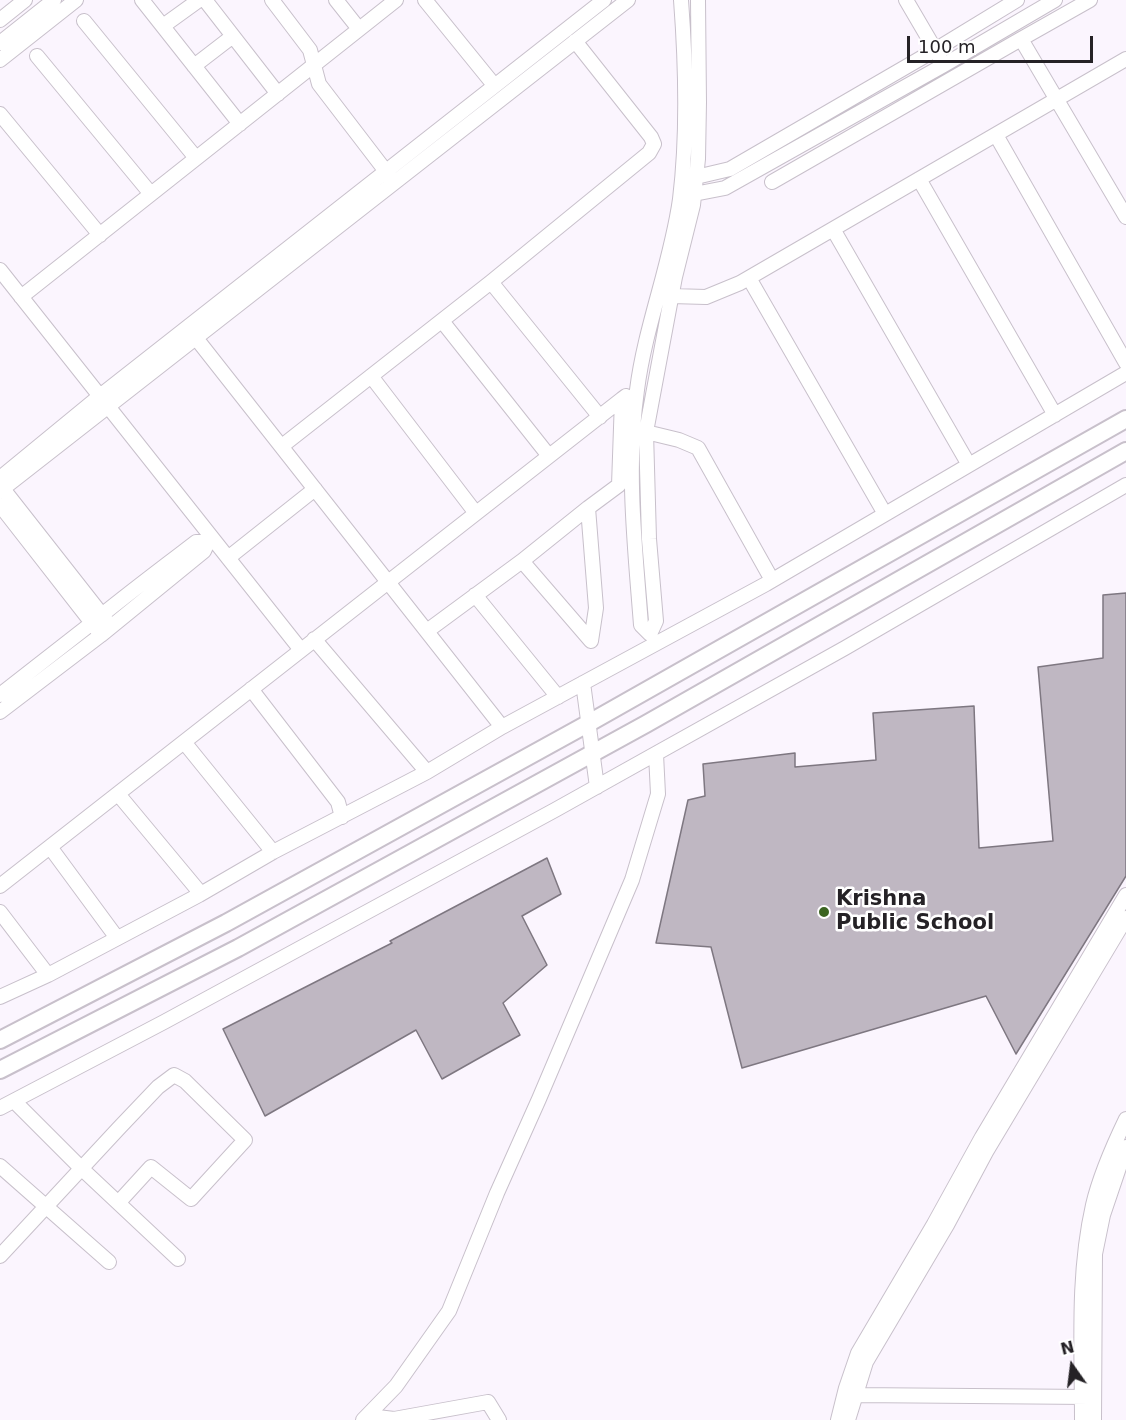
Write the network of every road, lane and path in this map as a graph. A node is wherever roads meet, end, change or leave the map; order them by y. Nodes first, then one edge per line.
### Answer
1 (25, 0) edge
2 (54, 0) edge
3 (76, 0) edge
4 (142, 0) edge
5 (199, 0) edge
6 (205, 0) edge
7 (272, 0) edge
8 (336, 0) edge
9 (396, 0) edge
10 (425, 0) edge
11 (604, 0) edge
12 (628, 0) edge
13 (681, 0) edge
14 (698, 0) edge
15 (906, 0) edge
16 (1017, 0) edge
17 (1055, 0) edge
18 (1090, 0) edge
19 (0, 20) edge
20 (84, 21) dead end
21 (163, 26) junction
22 (359, 29) junction
23 (233, 36) junction
24 (1021, 39) junction
25 (574, 40) junction
26 (0, 43) edge
27 (935, 50) junction
28 (37, 56) dead end
29 (1126, 59) edge
30 (0, 60) edge
31 (314, 65) junction
32 (944, 65) junction
33 (194, 66) junction
34 (494, 85) junction
35 (278, 94) junction
36 (1057, 99) junction
37 (0, 114) edge
38 (240, 124) junction
39 (996, 135) junction
40 (196, 158) junction
41 (389, 176) junction
42 (696, 177) junction
43 (919, 179) junction
44 (772, 182) dead end
45 (680, 184) junction
46 (151, 194) junction
47 (694, 194) junction
48 (1126, 217) edge
49 (833, 229) junction
50 (100, 235) junction
51 (0, 270) edge
52 (749, 278) junction
53 (491, 282) junction
54 (671, 296) junction
55 (21, 297) junction
56 (441, 321) junction
57 (192, 333) junction
58 (1126, 363) edge
59 (1126, 373) edge
60 (371, 376) junction
61 (637, 388) junction
62 (622, 399) junction
63 (104, 402) junction
64 (1055, 415) junction
65 (600, 417) junction
66 (1126, 419) edge
67 (646, 432) junction
68 (282, 446) junction
69 (1126, 451) edge
70 (549, 456) junction
71 (969, 465) junction
72 (1126, 485) edge
73 (1, 486) edge
74 (315, 489) junction
75 (0, 505) edge
76 (588, 508) junction
77 (475, 512) junction
78 (885, 514) junction
79 (210, 540) junction
80 (228, 558) junction
81 (522, 561) junction
82 (772, 580) junction
83 (388, 581) junction
84 (475, 595) junction
85 (97, 619) junction
86 (106, 631) junction
87 (427, 631) junction
88 (314, 639) junction
89 (650, 641) junction
90 (301, 650) junction
91 (583, 683) junction
92 (251, 688) junction
93 (0, 695) edge
94 (558, 697) junction
95 (0, 711) edge
96 (590, 723) junction
97 (502, 727) junction
98 (184, 741) junction
99 (593, 752) junction
100 (656, 754) junction
101 (427, 772) junction
102 (597, 787) junction
103 (118, 794) junction
104 (342, 817) junction
105 (50, 847) junction
106 (273, 852) junction
107 (0, 886) edge
108 (199, 895) junction
109 (1126, 895) edge
110 (0, 912) edge
111 (1126, 918) edge
112 (117, 938) junction
113 (48, 975) junction
114 (0, 998) edge
115 (0, 1040) edge
116 (0, 1070) edge
117 (14, 1101) junction
118 (0, 1108) edge
119 (1126, 1119) edge
120 (1126, 1147) edge
121 (81, 1168) junction
122 (3, 1174) edge
123 (119, 1202) junction
124 (46, 1206) junction
125 (0, 1256) edge
126 (178, 1259) dead end
127 (109, 1262) dead end
128 (855, 1395) junction
129 (1088, 1397) junction
130 (366, 1418) edge
131 (499, 1420) edge
132 (837, 1420) edge
133 (848, 1420) edge
134 (1082, 1420) edge
135 (1094, 1420) edge

1 - 19 street
2 - 26 street
3 - 30 street
4 - 21 street
5 - 21 street
6 - 23 street
7 - 31 street
8 - 22 street
9 - 22 street
10 - 34 street
11 - 34 street
12 - 25 street
13 - 45 street
14 - 42 street
15 - 27 street
16 - 27 street
17 - 32 street
18 - 24 street
20 - 40 street
21 - 33 street
22 - 31 street
23 - 33 street
23 - 35 street
24 - 36 street
24 - 44 street
25 - 41 street
25 - 53 street
27 - 32 street
27 - 42 street
28 - 46 street
29 - 36 street
31 - 35 street
31 - 41 street
32 - 47 street
33 - 38 street
34 - 41 street
35 - 38 street
36 - 39 street
36 - 48 street
37 - 50 street
38 - 40 street
39 - 43 street
39 - 58 street
40 - 46 street
41 - 57 street
42 - 45 street
42 - 47 street
43 - 49 street
43 - 64 street
45 - 47 street
45 - 61 street
46 - 50 street
47 - 54 street
49 - 52 street
49 - 71 street
50 - 55 street
51 - 55 street
52 - 54 street
52 - 78 street
53 - 56 street
53 - 65 street
54 - 67 street
55 - 63 street
56 - 60 street
56 - 70 street
57 - 63 street
57 - 68 street
59 - 64 street
60 - 68 street
60 - 77 street
61 - 62 street
61 - 89 street
62 - 65 street
62 - 76 street
63 - 73 street
63 - 79 street
64 - 71 street
65 - 70 street
66 - 96 main road
67 - 82 street
67 - 89 street
68 - 74 street
69 - 99 main road
70 - 77 street
71 - 78 street
72 - 100 street
73 - 85 street
74 - 80 street
74 - 83 street
75 - 85 street
76 - 81 street
76 - 81 street
77 - 83 street
78 - 82 street
79 - 80 street
79 - 85 street
79 - 86 street
80 - 90 street
81 - 84 street
82 - 89 street
83 - 87 street
83 - 88 street
84 - 87 street
84 - 94 street
85 - 86 street
85 - 93 street
86 - 95 street
87 - 97 street
88 - 90 street
88 - 101 street
89 - 91 street
90 - 92 street
91 - 94 street
91 - 96 street
92 - 98 street
92 - 104 street
94 - 97 street
96 - 99 street
96 - 115 main road
97 - 101 street
98 - 103 street
98 - 106 street
99 - 102 street
99 - 116 main road
100 - 102 street
100 - 130 street
101 - 104 street
102 - 117 street
103 - 105 street
103 - 108 street
104 - 106 street
105 - 107 street
105 - 112 street
106 - 108 street
108 - 112 street
109 - 132 street
110 - 113 street
111 - 128 street
112 - 113 street
113 - 114 street
117 - 118 street
117 - 121 street
119 - 129 street
120 - 129 street
121 - 123 street
121 - 123 street
121 - 124 street
122 - 124 street
123 - 126 street
124 - 125 street
124 - 127 street
128 - 129 street
128 - 133 street
129 - 134 street
129 - 135 street
130 - 131 street

